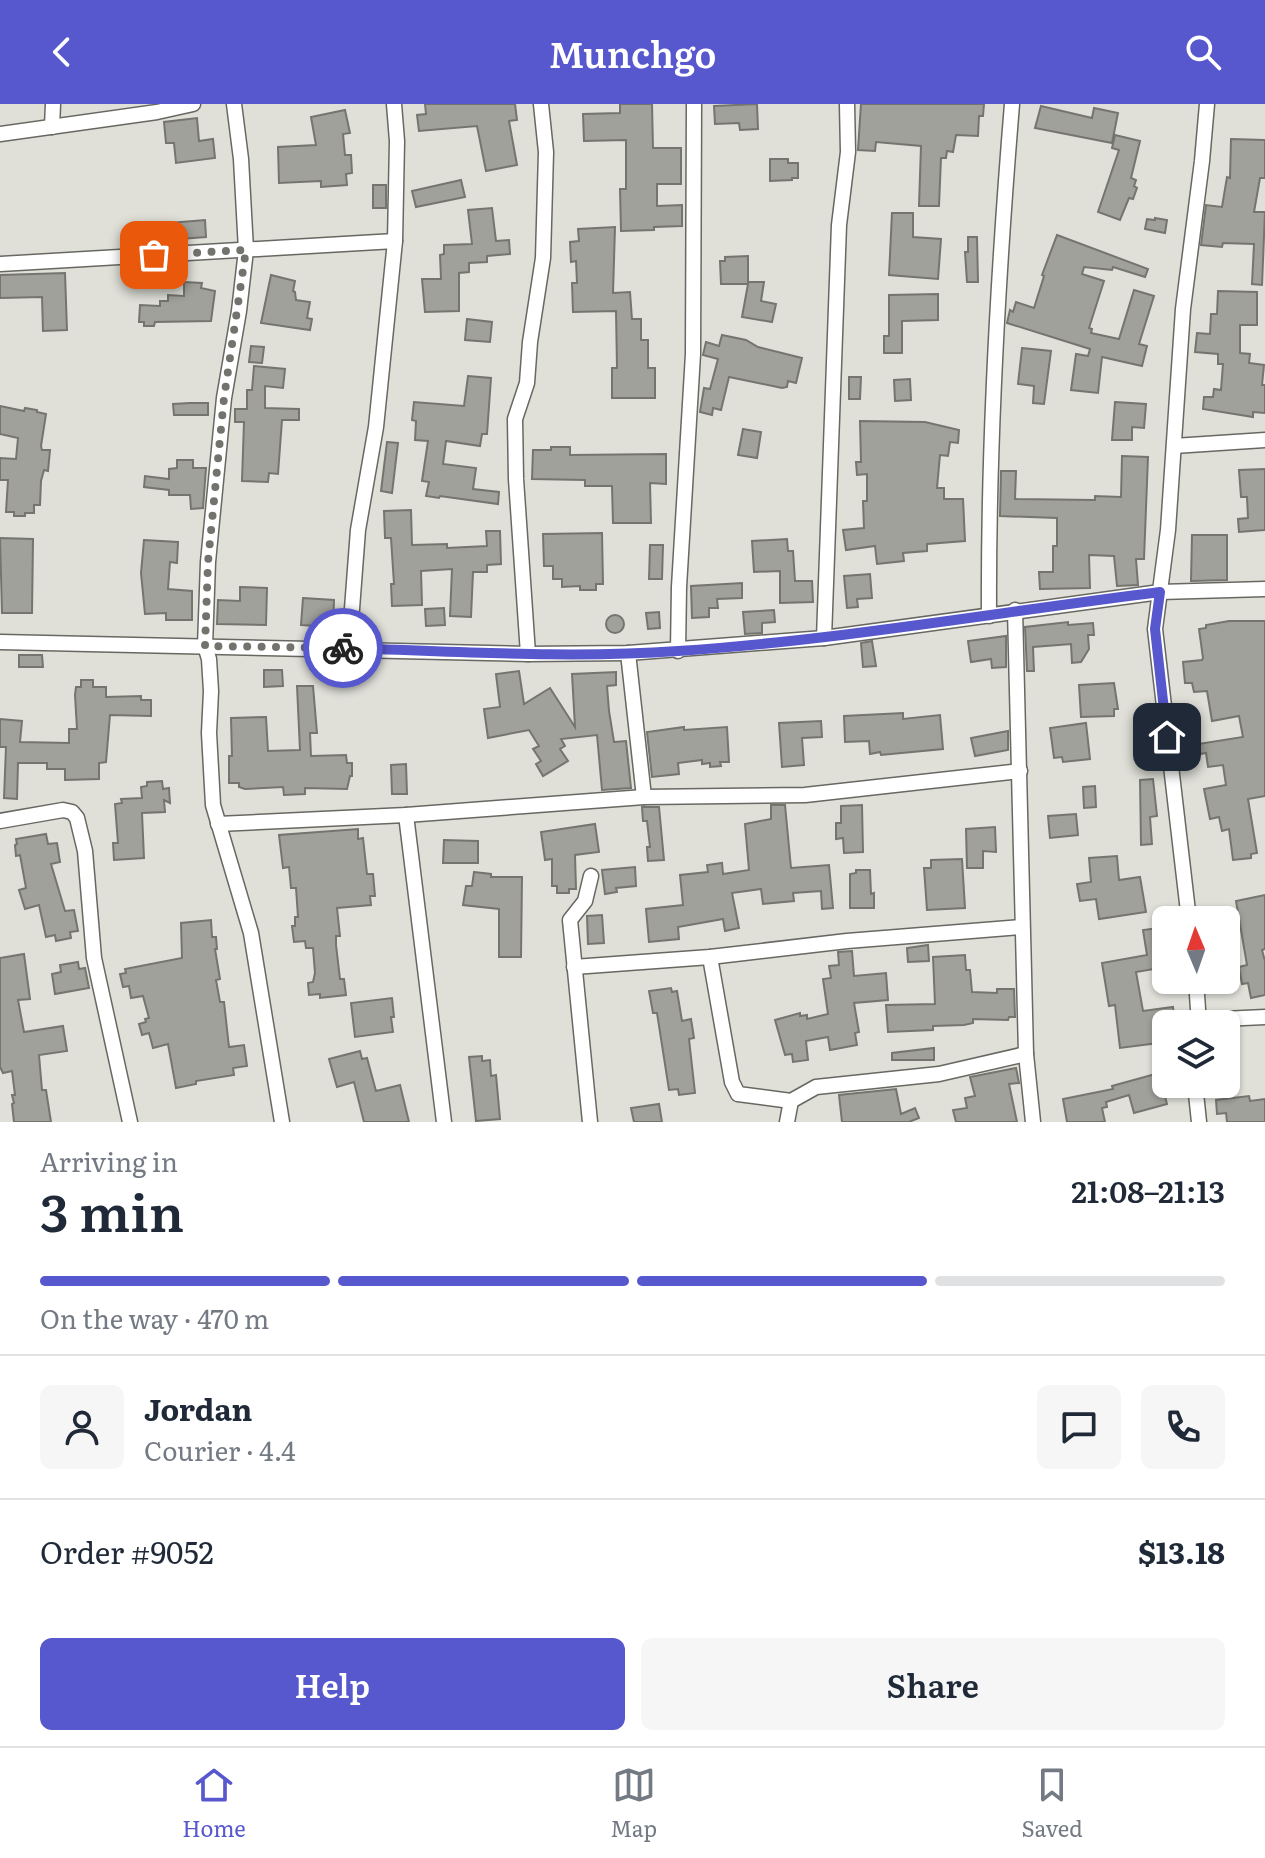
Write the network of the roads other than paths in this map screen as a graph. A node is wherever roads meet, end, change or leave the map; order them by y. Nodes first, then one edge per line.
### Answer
1 (53, 104) edge
2 (193, 104) edge
3 (234, 104) edge
4 (394, 104) edge
5 (541, 104) edge
6 (694, 104) edge
7 (847, 104) edge
8 (1012, 104) edge
9 (1207, 104) edge
10 (52, 127) junction
11 (0, 134) edge
12 (395, 241) junction
13 (246, 250) junction
14 (0, 264) edge
15 (1265, 440) edge
16 (1174, 446) junction
17 (1265, 589) edge
18 (1160, 592) junction
19 (1015, 610) junction
20 (989, 616) junction
21 (824, 638) junction
22 (0, 642) edge
23 (205, 646) junction
24 (349, 648) junction
25 (678, 651) junction
26 (628, 653) junction
27 (528, 654) junction
28 (1020, 771) junction
29 (644, 797) junction
30 (406, 815) junction
31 (0, 821) edge
32 (218, 824) junction
33 (591, 876) dead end
34 (1187, 906) edge
35 (1022, 927) junction
36 (710, 957) junction
37 (574, 967) junction
38 (1265, 1017) edge
39 (1240, 1019) edge
40 (1026, 1054) junction
41 (1195, 1098) edge
42 (791, 1101) junction
43 (1196, 1121) edge
44 (130, 1122) edge
45 (282, 1122) edge
46 (444, 1122) edge
47 (590, 1122) edge
48 (787, 1122) edge
49 (1033, 1122) edge

1 - 10 street
2 - 10 street
3 - 13 street
4 - 12 street
5 - 27 street
6 - 25 street
7 - 21 street
8 - 20 street
9 - 16 street
10 - 11 street
12 - 13 street
12 - 24 street
13 - 14 street
13 - 23 street
15 - 16 street
16 - 18 street
17 - 18 street
18 - 19 street
18 - 34 street
19 - 20 street
19 - 28 street
20 - 21 street
21 - 25 street
22 - 23 street
23 - 24 street
23 - 32 street
24 - 27 street
25 - 26 street
26 - 27 street
26 - 29 street
28 - 29 street
28 - 35 street
29 - 30 street
30 - 32 street
30 - 46 street
31 - 44 street
32 - 45 street
33 - 37 street
35 - 36 street
35 - 40 street
36 - 37 street
36 - 42 street
37 - 47 street
38 - 39 street
40 - 42 street
40 - 49 street
41 - 43 street
42 - 48 street

